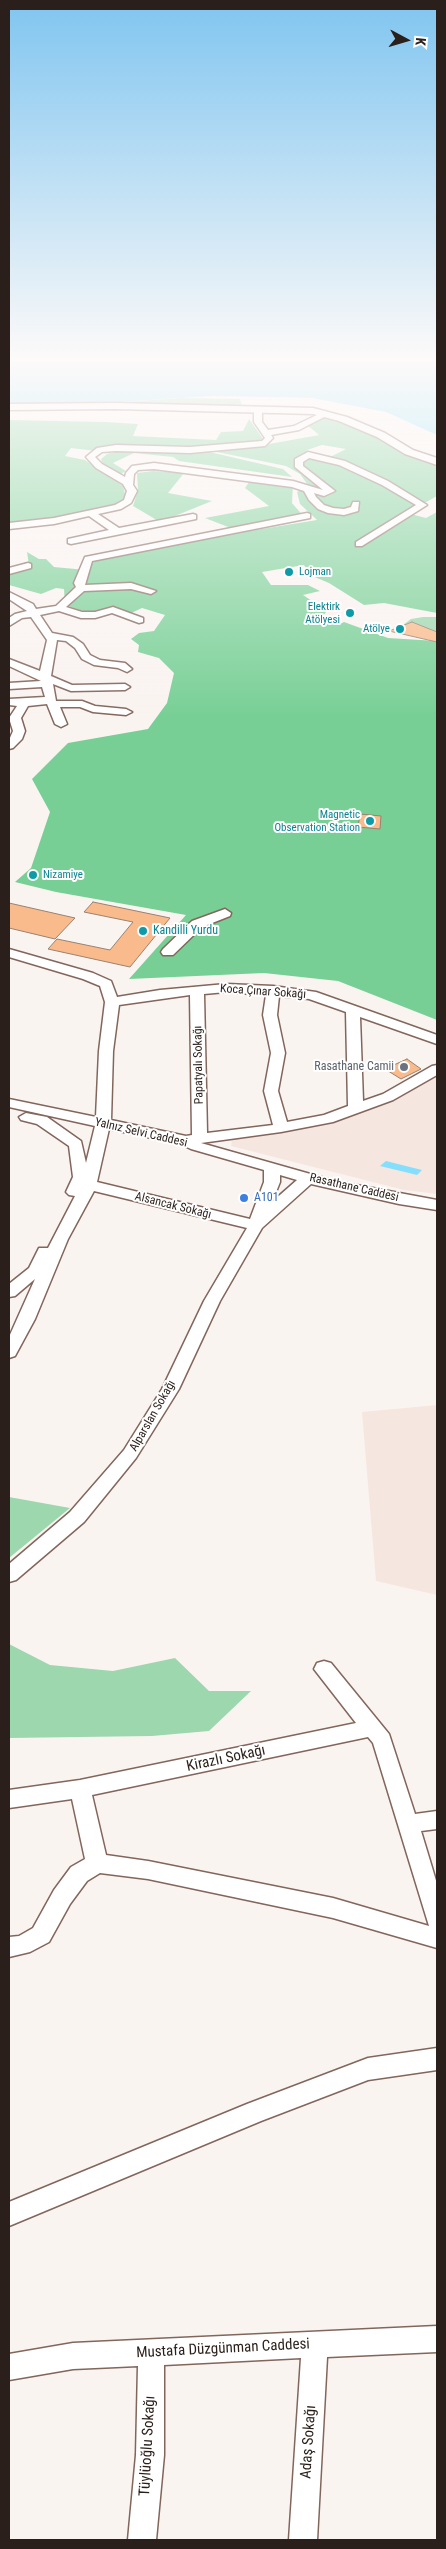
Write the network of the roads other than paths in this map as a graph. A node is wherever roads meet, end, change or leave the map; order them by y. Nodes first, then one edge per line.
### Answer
1 (123, 481) edge
2 (129, 481) edge
3 (257, 481) edge
4 (317, 481) edge
5 (381, 481) edge
6 (129, 485) junction
7 (308, 489) junction
8 (356, 504) dead end
9 (90, 513) junction
10 (307, 516) dead end
11 (193, 517) dead end
12 (9, 526) edge
13 (117, 531) junction
14 (71, 542) dead end
15 (358, 544) dead end
16 (28, 566) dead end
17 (9, 571) edge
18 (81, 588) junction
19 (152, 591) dead end
20 (9, 595) edge
21 (59, 608) junction
22 (9, 610) edge
23 (33, 614) junction
24 (139, 620) dead end
25 (9, 623) edge
26 (49, 635) junction
27 (9, 662) edge
28 (127, 669) dead end
29 (46, 680) junction
30 (9, 686) edge
31 (125, 687) dead end
32 (9, 702) edge
33 (52, 702) junction
34 (24, 703) junction
35 (126, 712) dead end
36 (61, 724) dead end
37 (9, 746) edge
38 (225, 913) dead end
39 (168, 952) dead end
40 (9, 953) edge
41 (197, 990) junction
42 (273, 990) junction
43 (112, 1002) junction
44 (353, 1011) junction
45 (437, 1040) edge
46 (437, 1069) edge
47 (9, 1102) edge
48 (356, 1110) junction
49 (9, 1114) edge
50 (103, 1124) junction
51 (281, 1128) junction
52 (193, 1139) junction
53 (272, 1168) junction
54 (308, 1178) junction
55 (89, 1185) junction
56 (399, 1199) junction
57 (437, 1204) edge
58 (437, 1212) edge
59 (256, 1226) junction
60 (9, 1292) edge
61 (9, 1352) edge
62 (9, 1575) edge
63 (324, 1669) dead end
64 (373, 1728) junction
65 (80, 1789) junction
66 (9, 1799) edge
67 (437, 1820) edge
68 (407, 1824) junction
69 (97, 1863) junction
70 (437, 1919) edge
71 (437, 1938) edge
72 (9, 1947) edge
73 (437, 2059) edge
74 (9, 2214) edge
75 (437, 2339) edge
76 (315, 2344) junction
77 (151, 2352) junction
78 (9, 2367) edge
79 (142, 2540) edge
80 (303, 2540) edge

1 - 6 street
2 - 6 street
3 - 7 street
4 - 7 street
5 - 15 street
6 - 9 street
7 - 8 street
9 - 12 street
9 - 13 street
10 - 18 street
11 - 13 street
13 - 14 street
16 - 17 street
18 - 19 street
18 - 21 street
20 - 23 street
21 - 23 street
21 - 24 street
22 - 23 street
23 - 25 street
23 - 26 street
26 - 28 street
26 - 29 street
27 - 29 street
29 - 30 street
29 - 31 street
29 - 33 street
32 - 34 street
33 - 34 street
33 - 35 street
33 - 36 street
34 - 37 street
38 - 39 street
40 - 43 street
41 - 42 street, Koca Çınar Sokağı
41 - 43 street, Koca Çınar Sokağı
41 - 52 street, Papatyalı Sokağı
42 - 44 street, Koca Çınar Sokağı
42 - 51 street
43 - 50 street
44 - 45 street, Koca Çınar Sokağı
44 - 48 street
46 - 48 street
47 - 50 street, Yalnız Selvi Caddesi
48 - 51 street
49 - 60 street
50 - 52 street, Yalnız Selvi Caddesi
50 - 55 street
51 - 52 street
52 - 53 street, Yalnız Selvi Caddesi
53 - 54 street, Rasathane Caddesi
53 - 59 street, Alparslan Sokağı
54 - 56 street, Rasathane Caddesi
54 - 59 street, Alparslan Sokağı
55 - 59 street, Alsancak Sokağı
55 - 61 street
56 - 57 street, Rasathane Caddesi
56 - 58 street
59 - 62 street, Alparslan Sokağı
63 - 64 street
64 - 65 street, Kirazlı Sokağı
64 - 68 street
65 - 66 street, Kirazlı Sokağı
65 - 69 street
67 - 68 street
68 - 70 street
69 - 71 street
69 - 72 street
73 - 74 street
75 - 76 street, Mustafa Düzgünman Caddesi
76 - 77 street, Mustafa Düzgünman Caddesi
76 - 80 street, Adaş Sokağı
77 - 78 street, Mustafa Düzgünman Caddesi
77 - 79 street, Tüylüoğlu Sokağı

